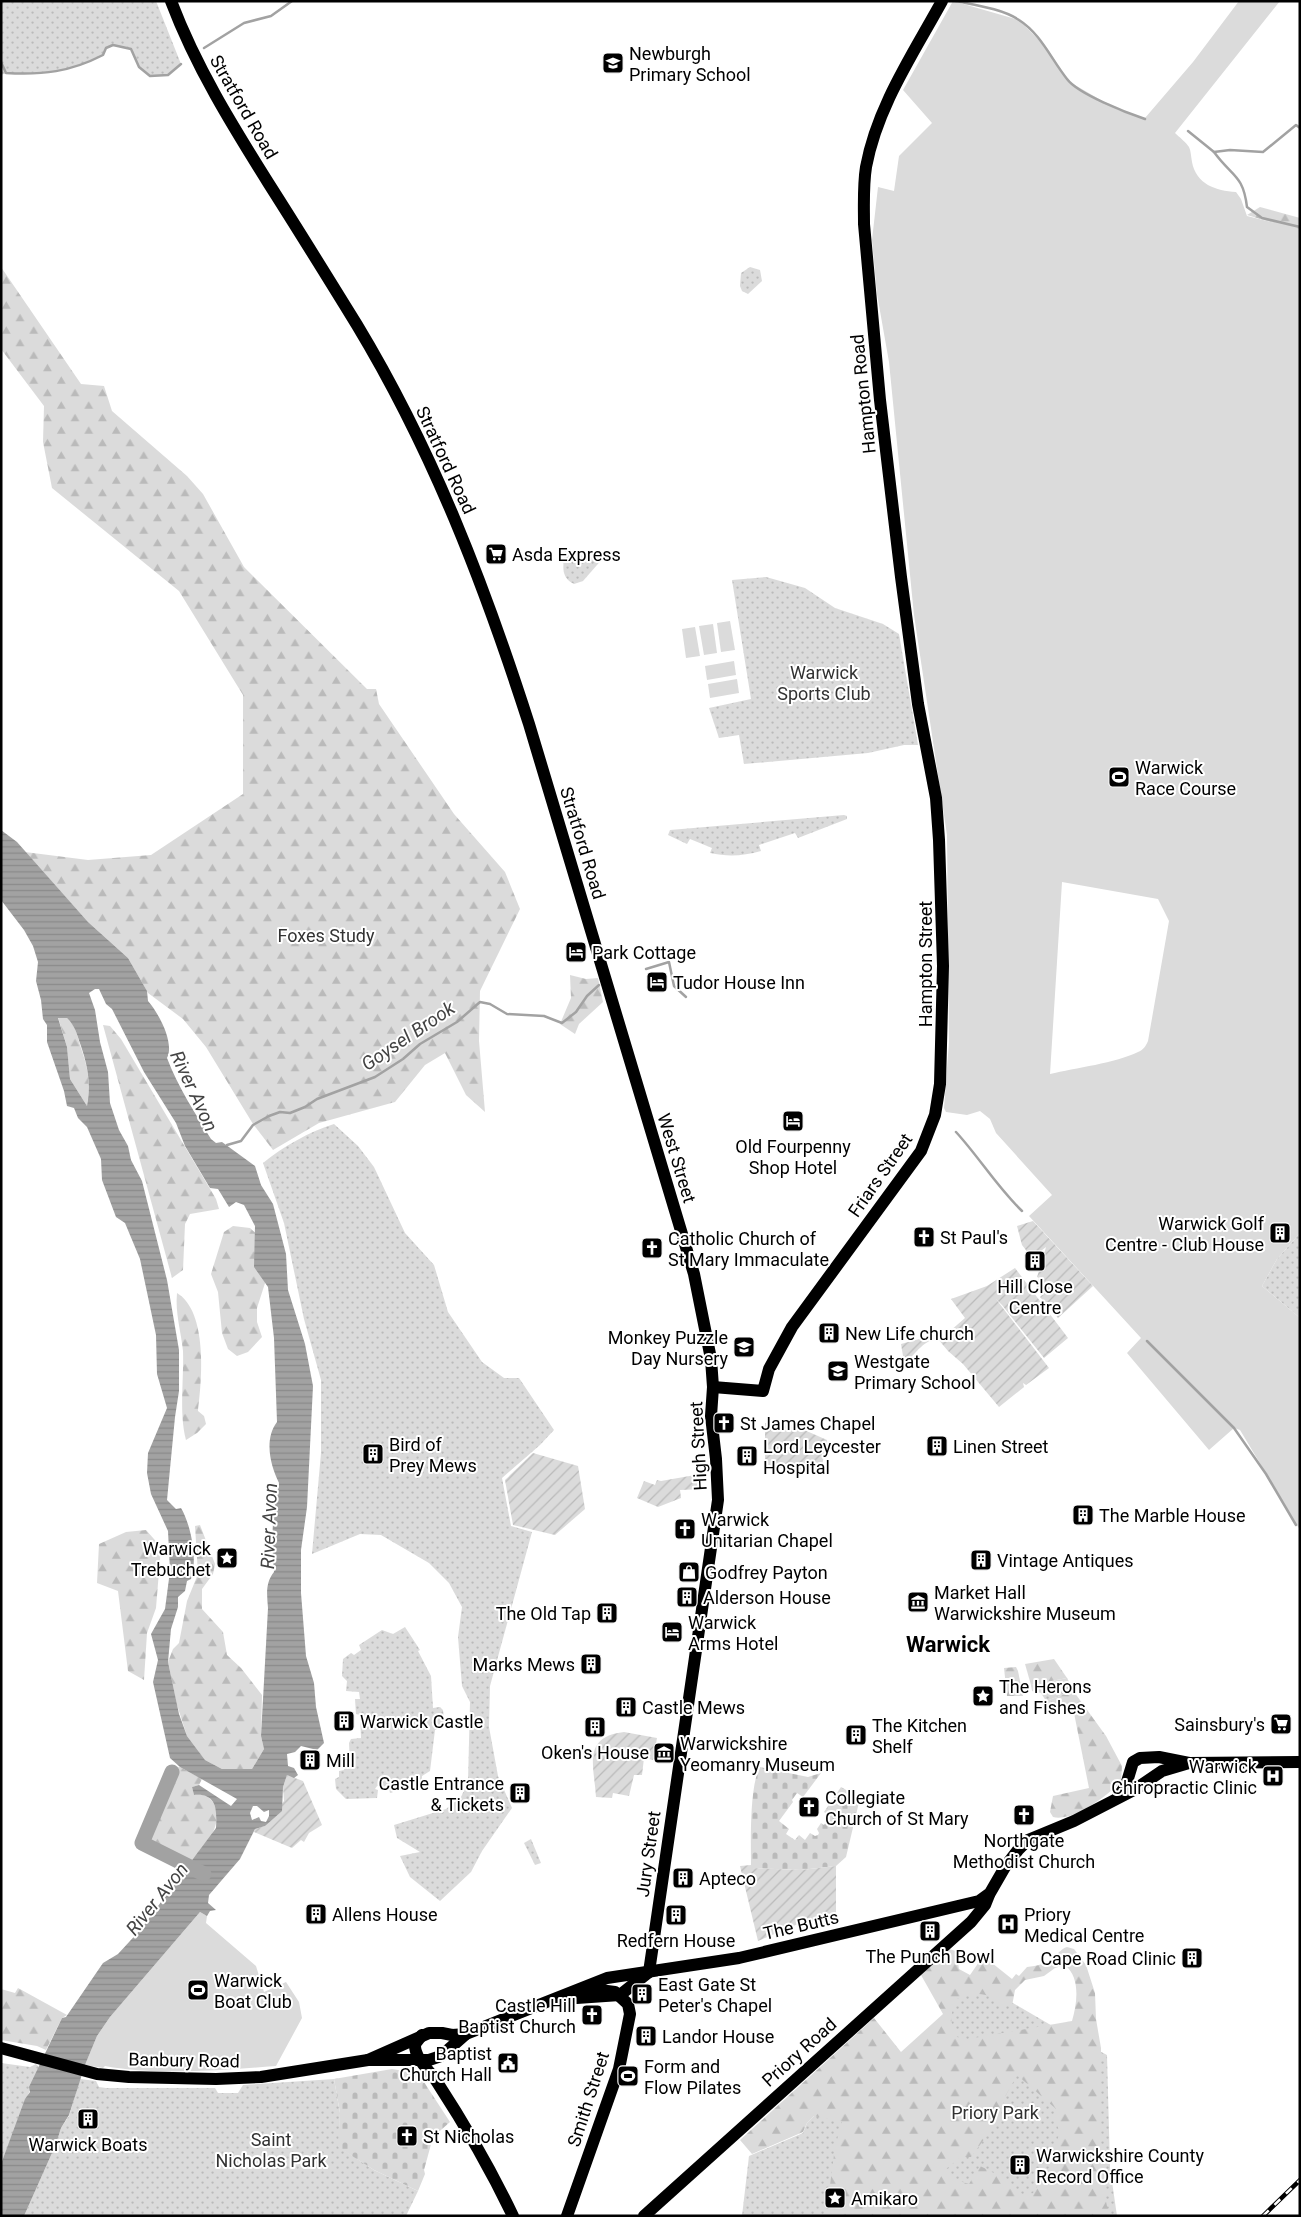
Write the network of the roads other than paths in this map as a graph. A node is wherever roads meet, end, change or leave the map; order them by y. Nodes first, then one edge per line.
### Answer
1 (171, 1) edge
2 (942, 1) edge
3 (936, 798) joint
4 (603, 971) joint
5 (930, 1130) joint
6 (713, 1387) junction
7 (682, 1742) joint
8 (1146, 1758) junction
9 (1300, 1762) edge
10 (1189, 1763) junction
11 (1132, 1772) junction
12 (1150, 1778) junction
13 (1117, 1799) junction
14 (990, 1893) junction
15 (960, 1906) junction
16 (959, 1932) junction
17 (649, 1972) junction
18 (577, 1988) junction
19 (620, 1995) junction
20 (547, 2001) junction
21 (466, 2034) junction
22 (423, 2035) junction
23 (1, 2048) edge
24 (368, 2060) junction
25 (420, 2060) junction
26 (513, 2216) edge
27 (567, 2216) edge
28 (644, 2216) edge

1 - 4 main road, Stratford Road
2 - 3 main road, Hampton Road
3 - 5 main road, Hampton Street
4 - 6 main road, West Street
5 - 6 main road, Friars Street
6 - 7 main road, High Street
7 - 17 main road, Jury Street
8 - 10 main road
8 - 11 main road
8 - 12 main road
9 - 10 main road
10 - 12 main road, Priory Road
11 - 12 main road
11 - 13 main road
12 - 13 main road, Priory Road
13 - 14 main road, Priory Road
14 - 15 main road, The Butts
14 - 16 main road, Priory Road
15 - 16 main road
15 - 17 main road, The Butts
16 - 28 main road, Priory Road
17 - 18 main road, The Butts
17 - 19 main road
18 - 19 main road
18 - 20 main road, The Butts
19 - 20 main road
19 - 27 main road, Smith Street
20 - 21 main road
21 - 22 main road, Banbury Road
21 - 25 main road, Banbury Road
22 - 24 main road, Banbury Road
22 - 25 main road
23 - 24 main road, Banbury Road
24 - 25 main road, Banbury Road
25 - 26 main road

